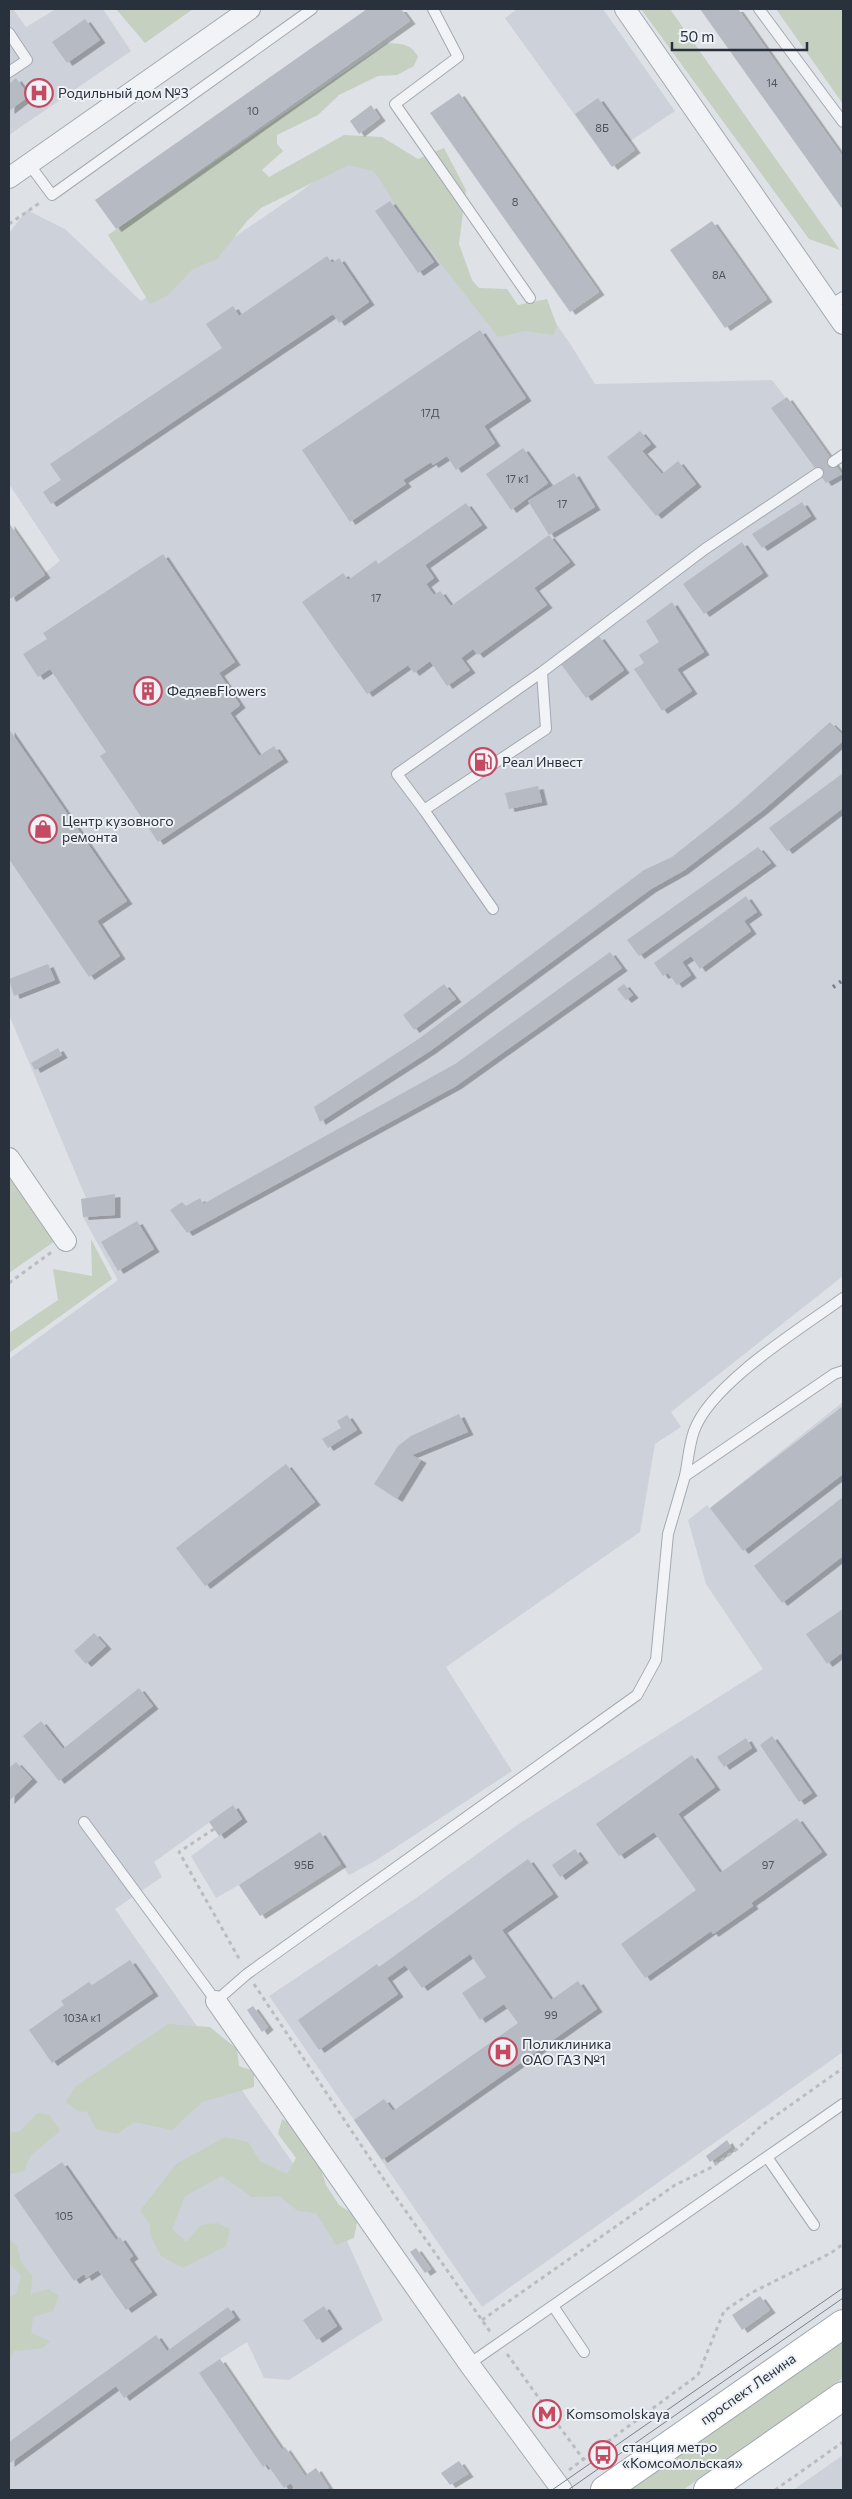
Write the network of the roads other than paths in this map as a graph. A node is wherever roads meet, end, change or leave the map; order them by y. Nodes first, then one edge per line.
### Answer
1 (250, 9) edge
2 (312, 9) edge
3 (434, 9) edge
4 (625, 9) edge
5 (759, 9) edge
6 (9, 33) edge
7 (9, 72) edge
8 (843, 122) edge
9 (29, 164) junction
10 (9, 178) edge
11 (530, 298) dead end
12 (837, 301) edge
13 (843, 324) edge
14 (843, 456) edge
15 (833, 462) dead end
16 (818, 473) dead end
17 (542, 672) junction
18 (424, 810) junction
19 (493, 909) dead end
20 (9, 1158) edge
21 (66, 1241) road end
22 (843, 1298) edge
23 (843, 1371) edge
24 (685, 1476) junction
25 (84, 1822) dead end
26 (216, 2001) junction
27 (843, 2104) edge
28 (767, 2157) junction
29 (814, 2225) dead end
30 (553, 2306) junction
31 (843, 2324) edge
32 (584, 2352) dead end
33 (469, 2364) junction
34 (843, 2396) edge
35 (558, 2485) edge
36 (605, 2490) edge
37 (708, 2490) edge

1 - 9 street
2 - 9 lane
3 - 11 lane
4 - 12 street
5 - 8 lane
6 - 7 lane
9 - 10 street
12 - 13 street
14 - 15 lane
16 - 17 lane
17 - 18 lane
17 - 18 lane
18 - 19 lane
20 - 21 street
22 - 24 lane
23 - 24 lane
24 - 26 lane
25 - 26 lane
26 - 33 street
27 - 28 lane
28 - 29 lane
28 - 30 lane
30 - 32 lane
30 - 33 lane
31 - 36 main road, проспект Ленина
33 - 35 street
34 - 37 main road

